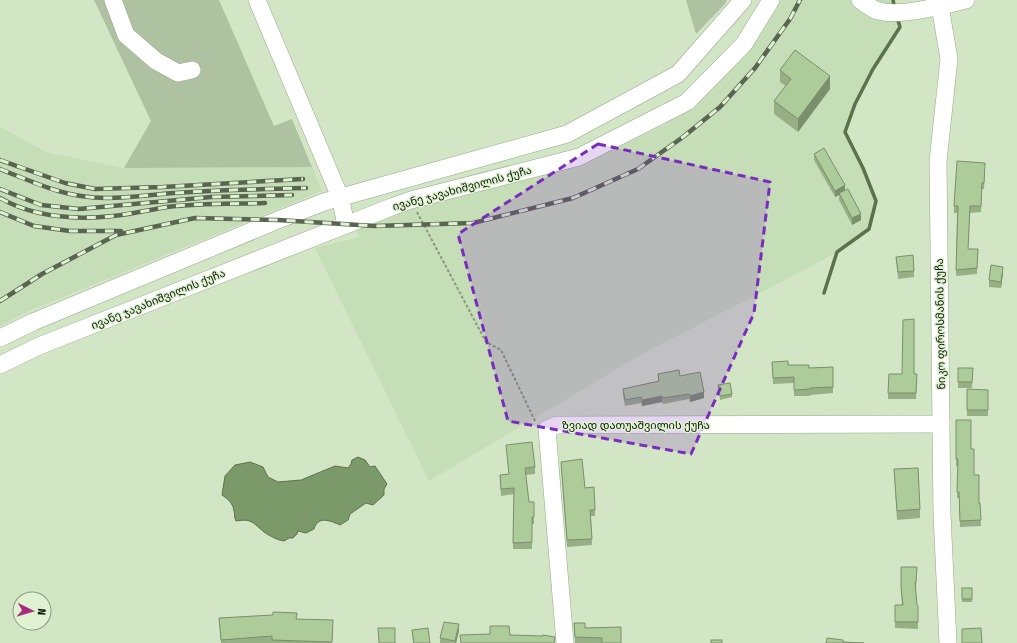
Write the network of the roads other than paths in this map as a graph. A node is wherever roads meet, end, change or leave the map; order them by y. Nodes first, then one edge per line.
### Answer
1 (114, 0) edge
2 (256, 0) edge
3 (743, 0) edge
4 (772, 0) edge
5 (860, 0) edge
6 (966, 0) edge
7 (940, 6) junction
8 (192, 70) dead end
9 (340, 197) junction
10 (346, 224) junction
11 (0, 338) edge
12 (0, 365) edge
13 (941, 424) junction
14 (565, 643) edge
15 (948, 643) edge

1 - 8 street
2 - 9 street
3 - 9 street
4 - 10 street, ივანე ჯავახიშვილის ქუჩა
5 - 7 street
6 - 7 street
7 - 13 street, ნიკო ფიროსმანის ქუჩა
9 - 10 street
9 - 11 street
10 - 12 street, ივანე ჯავახიშვილის ქუჩა
13 - 14 street, ზვიად დათუაშვილის ქუჩა
13 - 15 street, ნიკო ფიროსმანის ქუჩა

